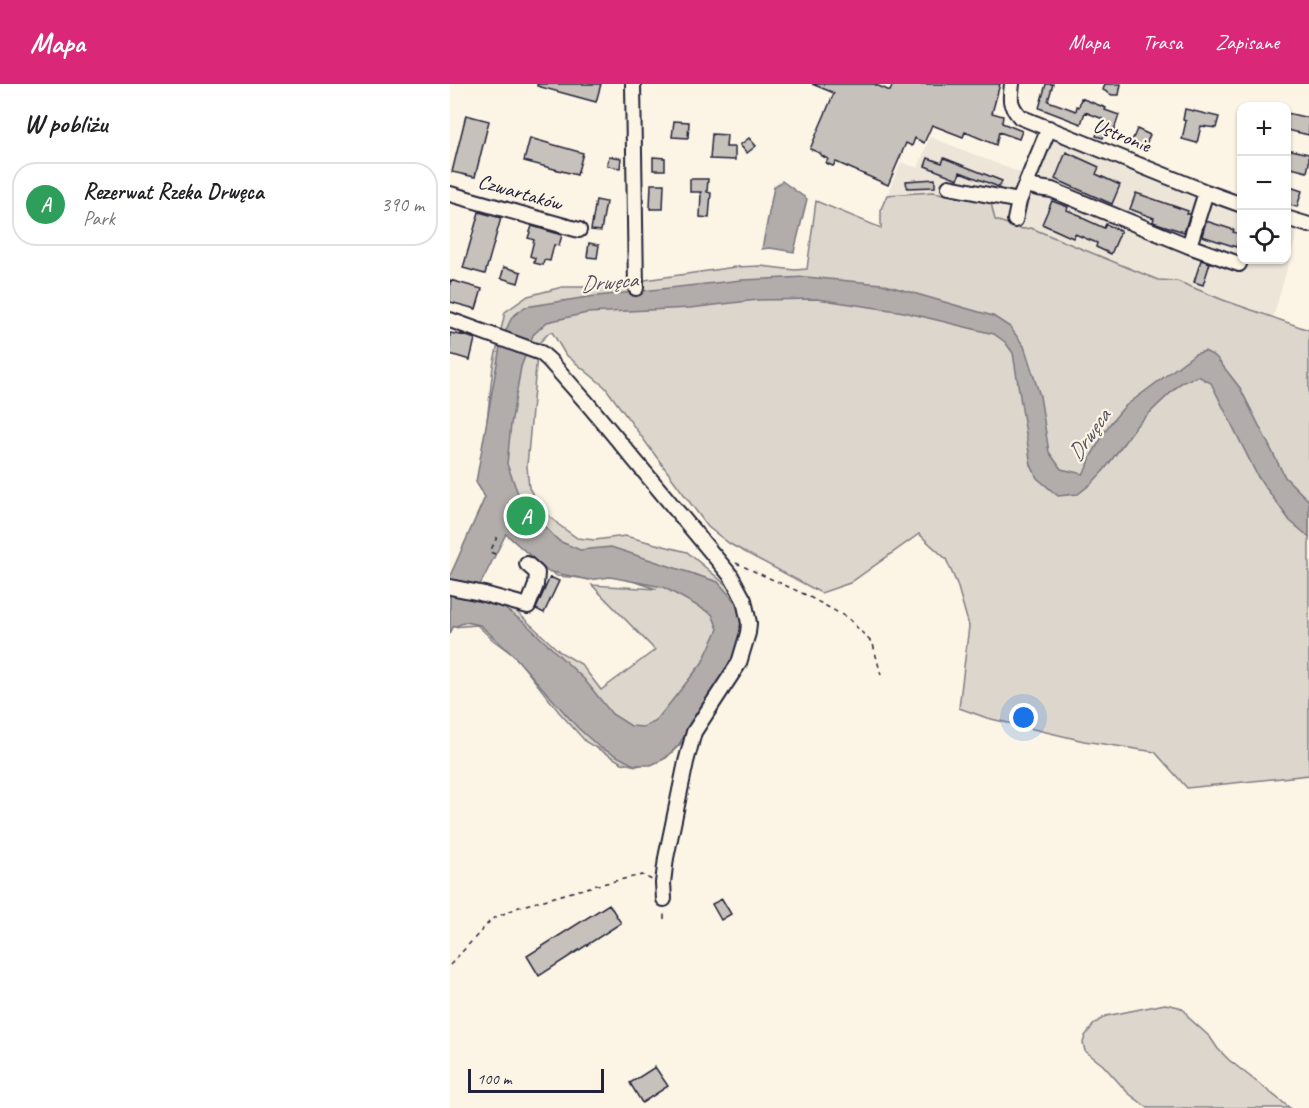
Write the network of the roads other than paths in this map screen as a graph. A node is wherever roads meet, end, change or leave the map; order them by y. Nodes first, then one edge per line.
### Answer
1 (633, 84) edge
2 (1012, 84) edge
3 (1049, 128) junction
4 (1026, 185) junction
5 (949, 187) dead end
6 (1206, 192) junction
7 (450, 194) edge
8 (1019, 201) junction
9 (1237, 203) edge
10 (1291, 219) edge
11 (1015, 220) dead end
12 (1309, 225) edge
13 (579, 230) dead end
14 (1189, 246) junction
15 (1237, 263) edge
16 (636, 288) dead end
17 (450, 320) edge
18 (527, 564) dead end
19 (450, 588) edge
20 (664, 898) road end

1 - 16 street
2 - 3 street, Ustronie
3 - 4 street
3 - 6 street, Ustronie
4 - 8 street
4 - 14 street
5 - 8 street
6 - 9 street, Ustronie
6 - 14 street
7 - 13 street, Czwartaków
8 - 11 street
10 - 12 street
14 - 15 street
17 - 20 street
18 - 19 street

